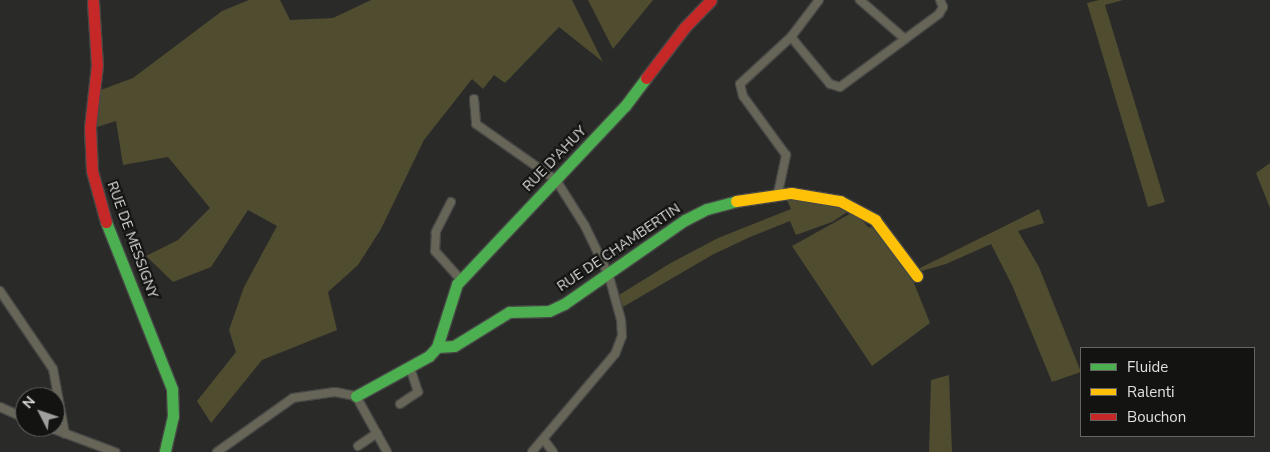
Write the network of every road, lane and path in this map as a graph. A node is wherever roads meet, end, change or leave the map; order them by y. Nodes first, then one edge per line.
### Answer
1 (710, 0) edge
2 (819, 0) edge
3 (860, 0) edge
4 (940, 0) edge
5 (93, 2) dead end
6 (791, 37) junction
7 (905, 39) junction
8 (474, 99) dead end
9 (556, 180) junction
10 (778, 193) junction
11 (451, 202) dead end
12 (609, 276) junction
13 (917, 276) dead end
14 (461, 280) junction
15 (0, 290) edge
16 (437, 347) junction
17 (410, 367) junction
18 (56, 387) edge
19 (356, 396) junction
20 (400, 404) dead end
21 (0, 406) edge
22 (15, 414) edge
23 (377, 433) junction
24 (65, 434) edge
25 (544, 440) junction
26 (358, 446) dead end
27 (98, 449) edge
28 (115, 452) edge
29 (165, 452) edge
30 (217, 452) edge
31 (387, 452) edge
32 (532, 452) edge
33 (553, 452) edge

1 - 9 street, RUE D'AHUY
2 - 6 street
3 - 7 street
4 - 7 street
5 - 29 street, RUE DE MESSIGNY
6 - 7 street
6 - 10 street
8 - 9 street
9 - 12 street
9 - 14 street, RUE D'AHUY
10 - 12 street, RUE DE CHAMBERTIN
10 - 13 street, RUE DE CHAMBERTIN
11 - 14 street
12 - 16 street, RUE DE CHAMBERTIN
12 - 25 street
14 - 16 street, RUE D'AHUY
15 - 18 street
16 - 17 street, RUE DE CHAMBERTIN
17 - 19 street, RUE DE CHAMBERTIN
17 - 20 street
19 - 23 street
19 - 30 street
21 - 22 street
23 - 26 street
23 - 31 street
24 - 27 street
25 - 32 street
25 - 33 street
27 - 28 street

